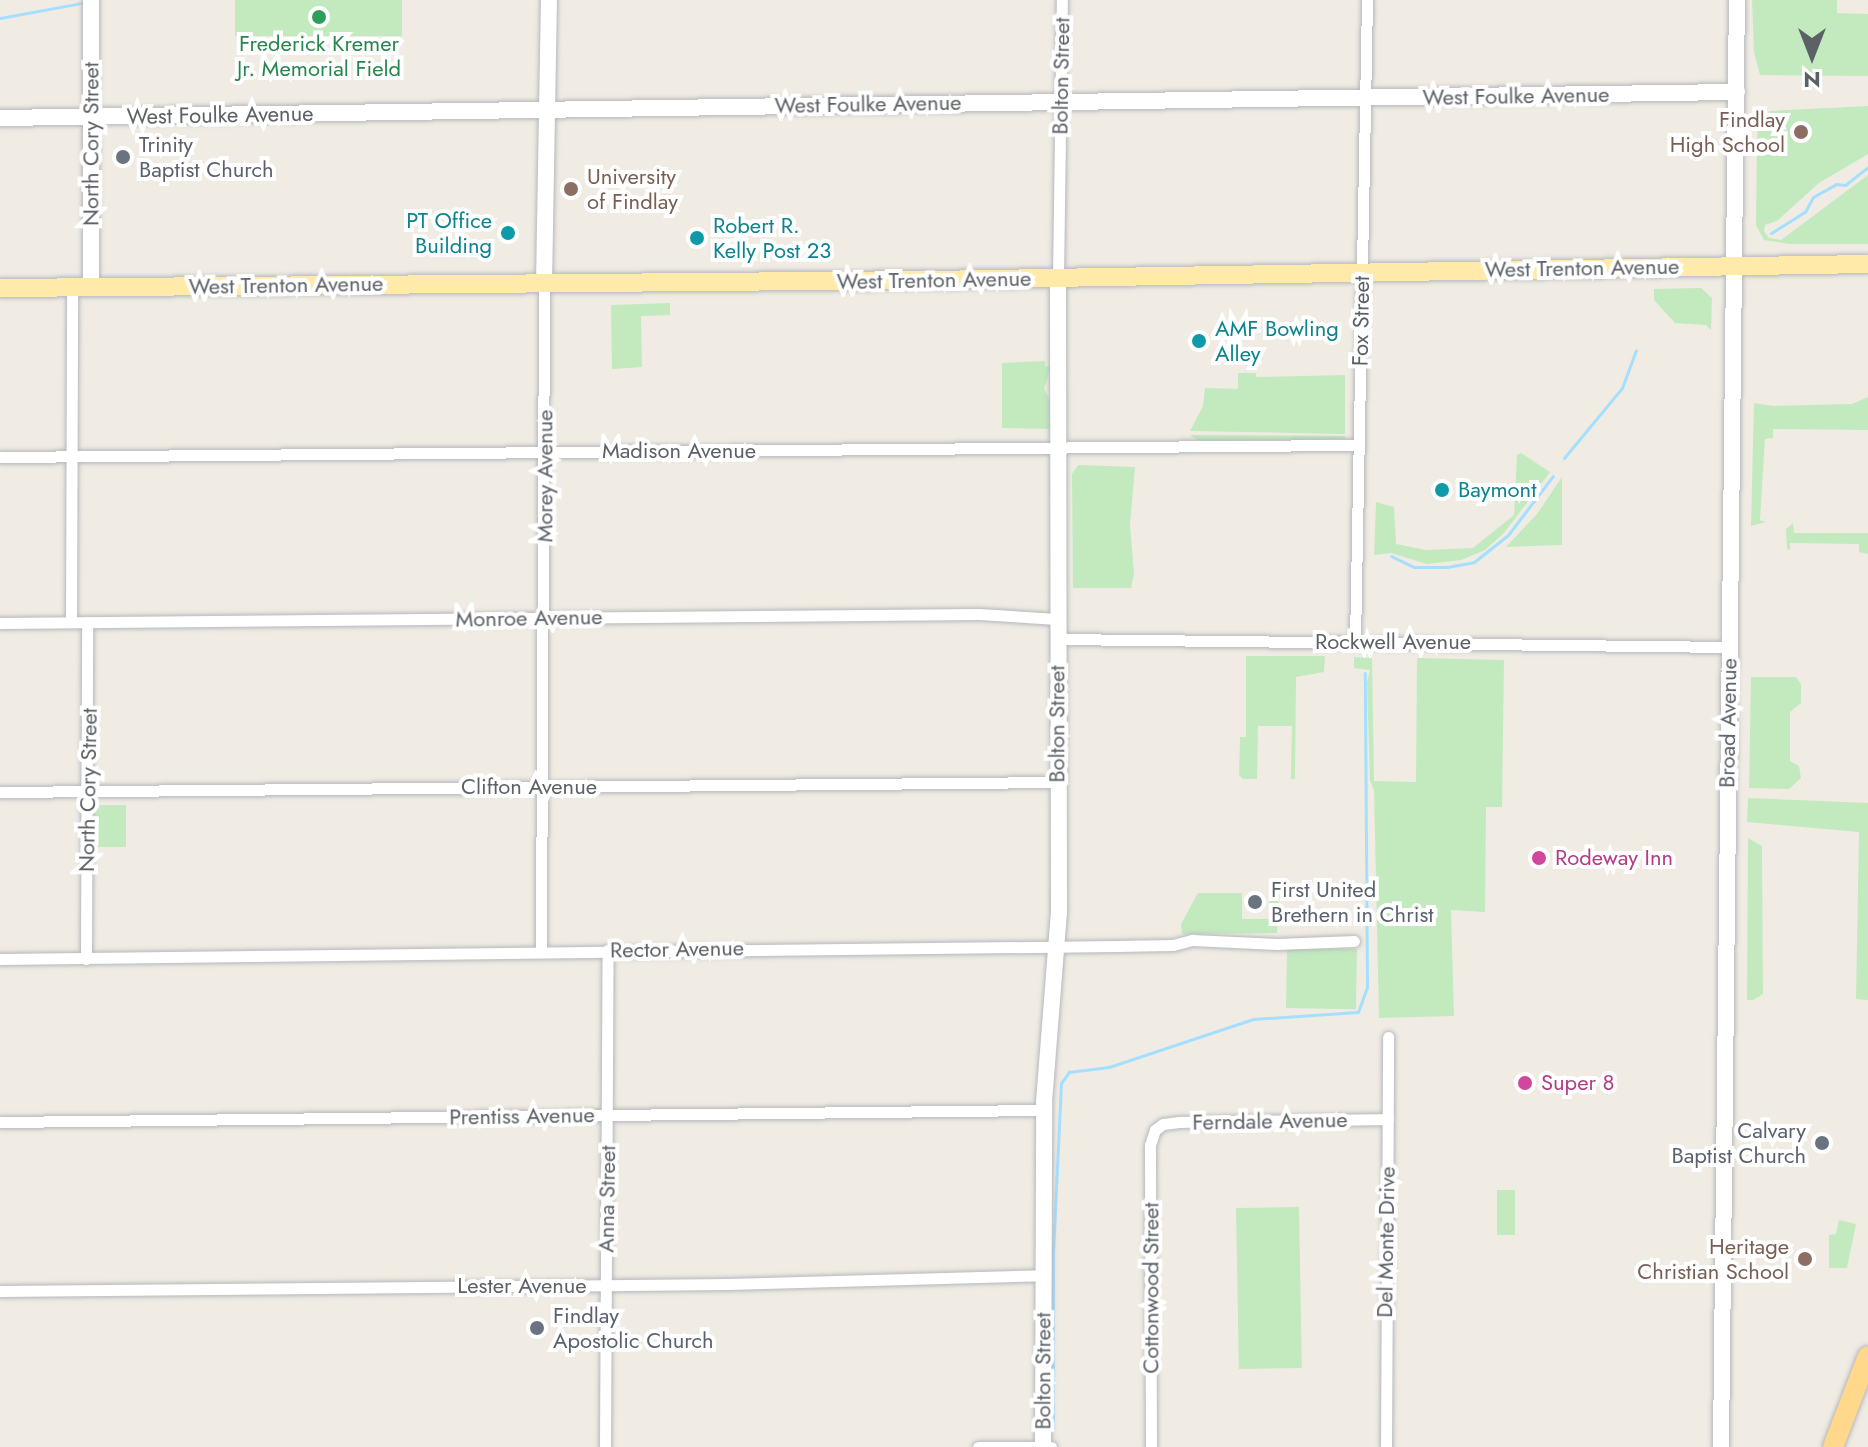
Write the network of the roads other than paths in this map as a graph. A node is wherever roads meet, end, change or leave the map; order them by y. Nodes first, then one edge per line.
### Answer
1 (549, 0) edge
2 (1062, 0) edge
3 (1367, 0) edge
4 (1737, 0) edge
5 (91, 6) edge
6 (1737, 92) junction
7 (1365, 97) junction
8 (1060, 100) junction
9 (548, 111) junction
10 (91, 117) junction
11 (0, 118) edge
12 (1868, 264) edge
13 (1734, 266) junction
14 (1362, 273) junction
15 (1058, 278) junction
16 (544, 284) junction
17 (0, 288) edge
18 (81, 288) junction
19 (1359, 445) junction
20 (1057, 449) junction
21 (545, 451) junction
22 (72, 456) junction
23 (0, 457) edge
24 (544, 618) junction
25 (1057, 619) junction
26 (71, 622) junction
27 (87, 622) junction
28 (0, 623) edge
29 (1057, 639) junction
30 (1355, 642) junction
31 (1729, 647) junction
32 (1057, 782) junction
33 (542, 787) junction
34 (0, 792) edge
35 (87, 792) junction
36 (1354, 941) dead end
37 (1057, 947) junction
38 (608, 950) junction
39 (541, 951) junction
40 (0, 959) edge
41 (86, 959) junction
42 (1388, 1037) dead end
43 (1044, 1110) junction
44 (608, 1115) junction
45 (1388, 1119) junction
46 (0, 1122) edge
47 (1155, 1130) joint
48 (1044, 1275) junction
49 (605, 1286) junction
50 (0, 1291) edge
51 (1868, 1356) edge
52 (1043, 1446) edge
53 (605, 1447) edge
54 (978, 1447) edge
55 (1051, 1447) edge
56 (1151, 1447) edge
57 (1386, 1447) edge
58 (1721, 1447) edge
59 (1833, 1447) edge

1 - 9 street, Morey Avenue
2 - 8 street, Bolton Street
3 - 7 street, Fox Street
4 - 6 street, Broad Avenue
5 - 10 street, North Cory Street
6 - 7 street, West Foulke Avenue
6 - 13 street, Broad Avenue
7 - 8 street, West Foulke Avenue
7 - 14 street, Fox Street
8 - 9 street, West Foulke Avenue
8 - 15 street, Bolton Street
9 - 10 street, West Foulke Avenue
9 - 16 street, Morey Avenue
10 - 11 street, West Foulke Avenue
10 - 18 street, North Cory Street
12 - 13 main road, West Trenton Avenue
13 - 14 main road, West Trenton Avenue
13 - 31 street, Broad Avenue
14 - 15 main road, West Trenton Avenue
14 - 19 street, Fox Street
15 - 16 main road, West Trenton Avenue
15 - 20 street, Bolton Street
16 - 18 main road, West Trenton Avenue
16 - 21 street, Morey Avenue
17 - 18 main road, West Trenton Avenue
18 - 22 street, North Cory Street
19 - 20 street, Madison Avenue
19 - 30 street, Fox Street
20 - 21 street, Madison Avenue
20 - 25 street, Bolton Street
21 - 22 street, Madison Avenue
21 - 24 street, Morey Avenue
22 - 23 street, Madison Avenue
22 - 26 street, North Cory Street
24 - 25 street, Monroe Avenue
24 - 27 street, Monroe Avenue
24 - 33 street, Morey Avenue
25 - 29 street, Bolton Street
26 - 27 street, Monroe Avenue
26 - 28 street, Monroe Avenue
27 - 35 street, North Cory Street
29 - 30 street, Rockwell Avenue
29 - 32 street, Bolton Street
30 - 31 street, Rockwell Avenue
31 - 58 street, Broad Avenue
32 - 33 street, Clifton Avenue
32 - 37 street, Bolton Street
33 - 35 street, Clifton Avenue
33 - 39 street, Morey Avenue
34 - 35 street, Clifton Avenue
35 - 41 street, North Cory Street
36 - 37 street, Rector Avenue
37 - 38 street, Rector Avenue
37 - 43 street, Bolton Street
38 - 39 street, Rector Avenue
38 - 44 street, Anna Street
39 - 41 street, Rector Avenue
40 - 41 street, Rector Avenue
42 - 45 street, Del Monte Drive
43 - 44 street, Prentiss Avenue
43 - 48 street, Bolton Street
44 - 46 street, Prentiss Avenue
44 - 49 street, Anna Street
45 - 47 street, Ferndale Avenue
45 - 57 street, Del Monte Drive
47 - 56 street, Cottonwood Street
48 - 49 street, Lester Avenue
48 - 52 street, Bolton Street
49 - 50 street, Lester Avenue
49 - 53 street, Anna Street
51 - 59 highway
52 - 54 street
52 - 55 street

